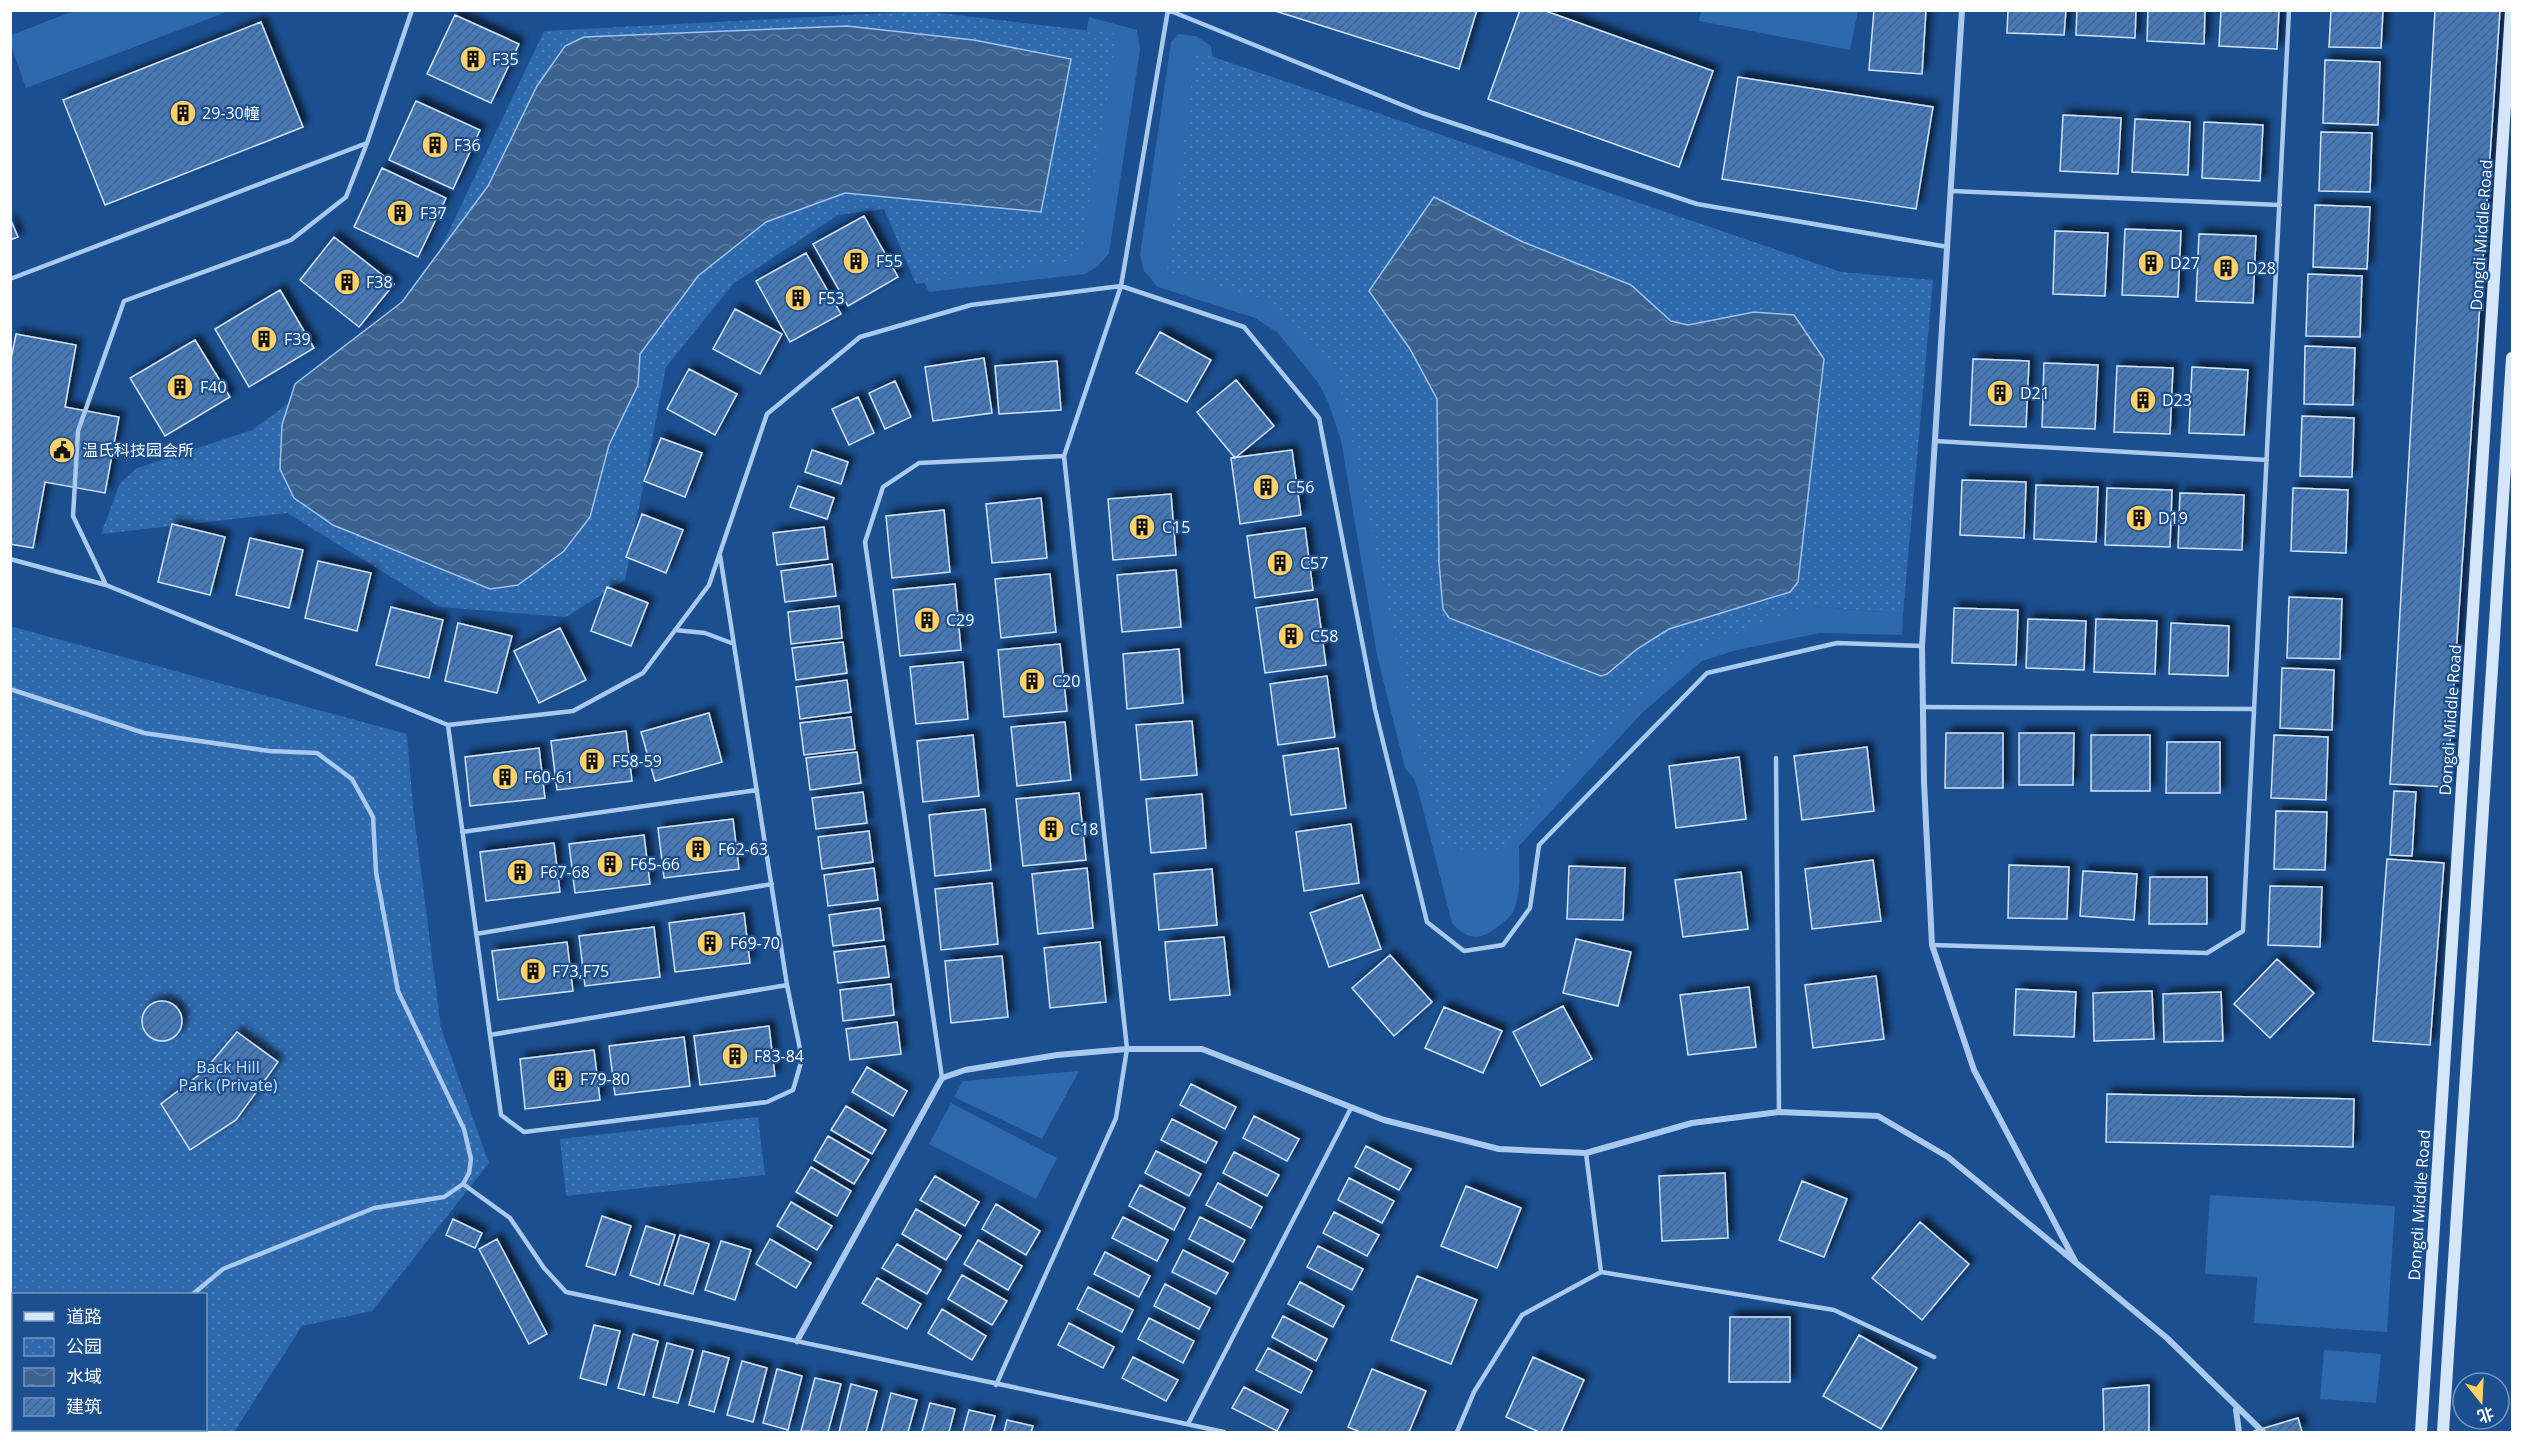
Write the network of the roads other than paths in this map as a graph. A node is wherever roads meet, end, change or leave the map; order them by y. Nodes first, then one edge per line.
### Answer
1 (412, 10) edge
2 (1168, 10) edge
3 (1962, 10) edge
4 (2289, 10) edge
5 (2511, 10) edge
6 (368, 143) junction
7 (1951, 191) junction
8 (2280, 205) junction
9 (1948, 247) junction
10 (10, 279) edge
11 (1120, 286) junction
12 (2512, 357) edge
13 (1935, 441) junction
14 (1064, 456) junction
15 (2267, 460) junction
16 (720, 553) junction
17 (10, 560) edge
18 (106, 585) junction
19 (675, 630) junction
20 (734, 644) junction
21 (1922, 646) junction
22 (10, 689) edge
23 (1923, 706) junction
24 (2254, 709) junction
25 (448, 725) junction
26 (1776, 758) dead end
27 (757, 790) junction
28 (462, 832) junction
29 (772, 884) junction
30 (476, 934) junction
31 (1932, 945) junction
32 (787, 985) junction
33 (490, 1035) junction
34 (1127, 1049) junction
35 (942, 1078) junction
36 (1351, 1108) junction
37 (1779, 1112) junction
38 (1586, 1153) junction
39 (463, 1184) junction
40 (2077, 1264) junction
41 (1601, 1272) junction
42 (194, 1293) edge
43 (797, 1341) junction
44 (1934, 1357) dead end
45 (996, 1384) junction
46 (2236, 1409) junction
47 (1188, 1424) junction
48 (1224, 1432) edge
49 (1457, 1432) edge
50 (2240, 1432) edge
51 (2263, 1432) edge
52 (2421, 1432) edge
53 (2443, 1432) edge

1 - 6 lane
2 - 9 lane
2 - 11 lane
3 - 7 street
4 - 8 lane
5 - 52 main road, Dongdi Middle Road
6 - 10 lane
6 - 18 lane
7 - 8 lane
7 - 9 street
8 - 15 lane
9 - 13 street
11 - 14 lane
11 - 16 lane
11 - 21 lane
12 - 53 main road
13 - 15 lane
13 - 21 street
14 - 34 lane
14 - 35 lane
15 - 24 lane
16 - 19 lane
16 - 20 lane
17 - 18 lane
18 - 25 lane
19 - 20 lane
19 - 25 lane
20 - 27 lane
21 - 23 street
22 - 39 lane
23 - 24 lane
23 - 31 street
24 - 31 lane
25 - 28 lane
26 - 37 lane
27 - 28 lane
27 - 29 lane
28 - 30 lane
29 - 30 lane
29 - 32 lane
30 - 33 lane
31 - 40 street
32 - 33 lane
32 - 33 lane
34 - 35 street
34 - 36 street
34 - 45 lane
35 - 43 street
36 - 38 street
36 - 47 lane
37 - 38 street
37 - 40 street
38 - 41 lane
39 - 42 lane
39 - 43 lane
40 - 46 street
41 - 44 lane
41 - 49 lane
43 - 45 lane
45 - 47 lane
46 - 50 street
46 - 51 street
47 - 48 lane

